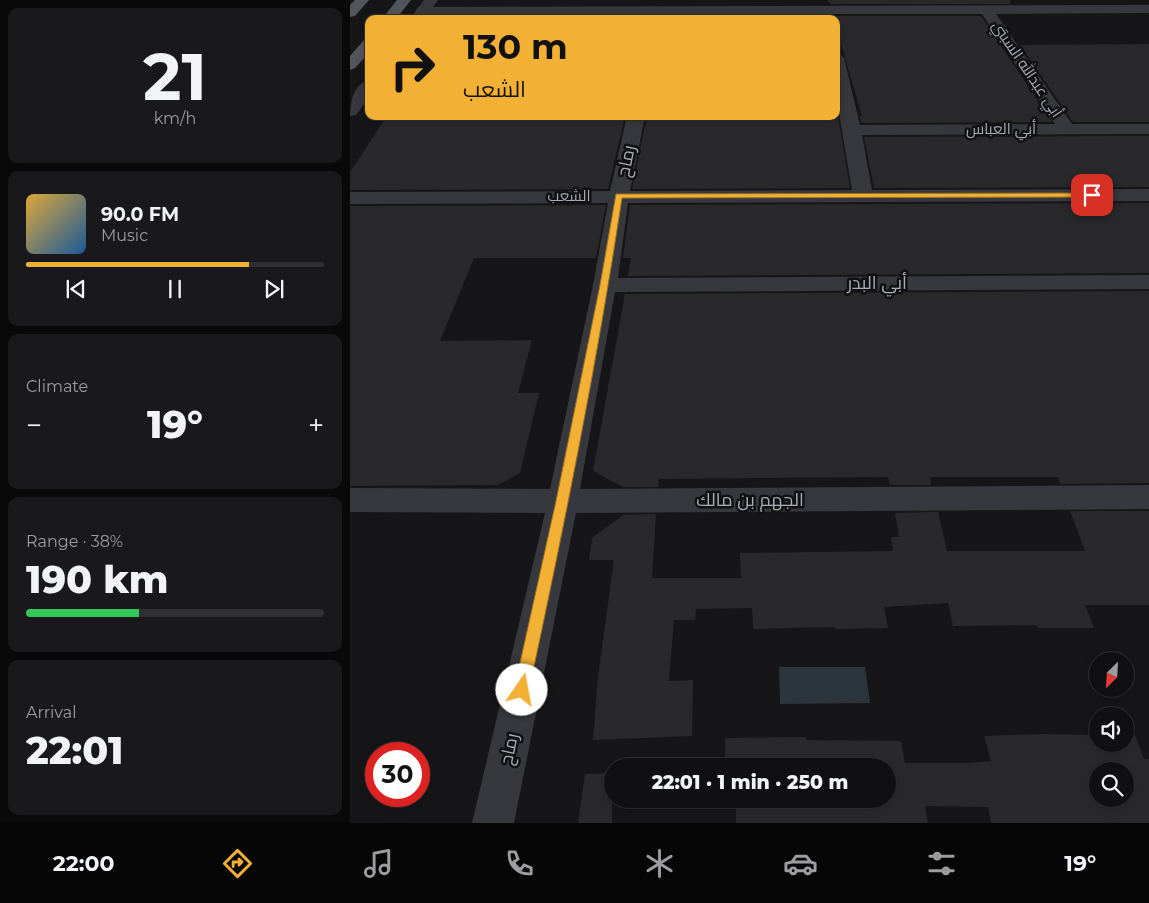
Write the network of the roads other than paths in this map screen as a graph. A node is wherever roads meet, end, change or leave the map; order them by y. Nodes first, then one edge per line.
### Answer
1 (362, 0) edge
2 (404, 0) edge
3 (1031, 4) edge
4 (986, 9) junction
5 (1149, 9) edge
6 (424, 10) edge
7 (659, 10) edge
8 (350, 13) edge
9 (392, 15) edge
10 (826, 15) edge
11 (365, 47) edge
12 (350, 65) edge
13 (840, 76) edge
14 (365, 90) edge
15 (350, 111) edge
16 (635, 120) edge
17 (1067, 129) junction
18 (1149, 129) edge
19 (852, 130) junction
20 (863, 195) junction
21 (1149, 195) edge
22 (618, 196) junction
23 (350, 198) edge
24 (1149, 282) edge
25 (604, 285) junction
26 (1149, 497) edge
27 (350, 500) edge
28 (563, 501) junction
29 (493, 823) edge

1 - 8 main road
2 - 9 main road
3 - 4 street
3 - 5 street
4 - 10 street
4 - 17 street, أبي عبدالله السبتي
6 - 7 street
7 - 10 street
11 - 12 main road
13 - 19 street
14 - 15 street
16 - 22 street, رماح
17 - 18 street, أبي العباس
17 - 19 street, أبي العباس
19 - 20 street
20 - 21 street, الشعب
20 - 22 street, الشعب
22 - 23 street, الشعب
22 - 25 street, رماح
24 - 25 street, أبي البدر
25 - 28 street, رماح
26 - 28 street, الجهم بن مالك
27 - 28 street, الجهم بن مالك
28 - 29 street, رماح

